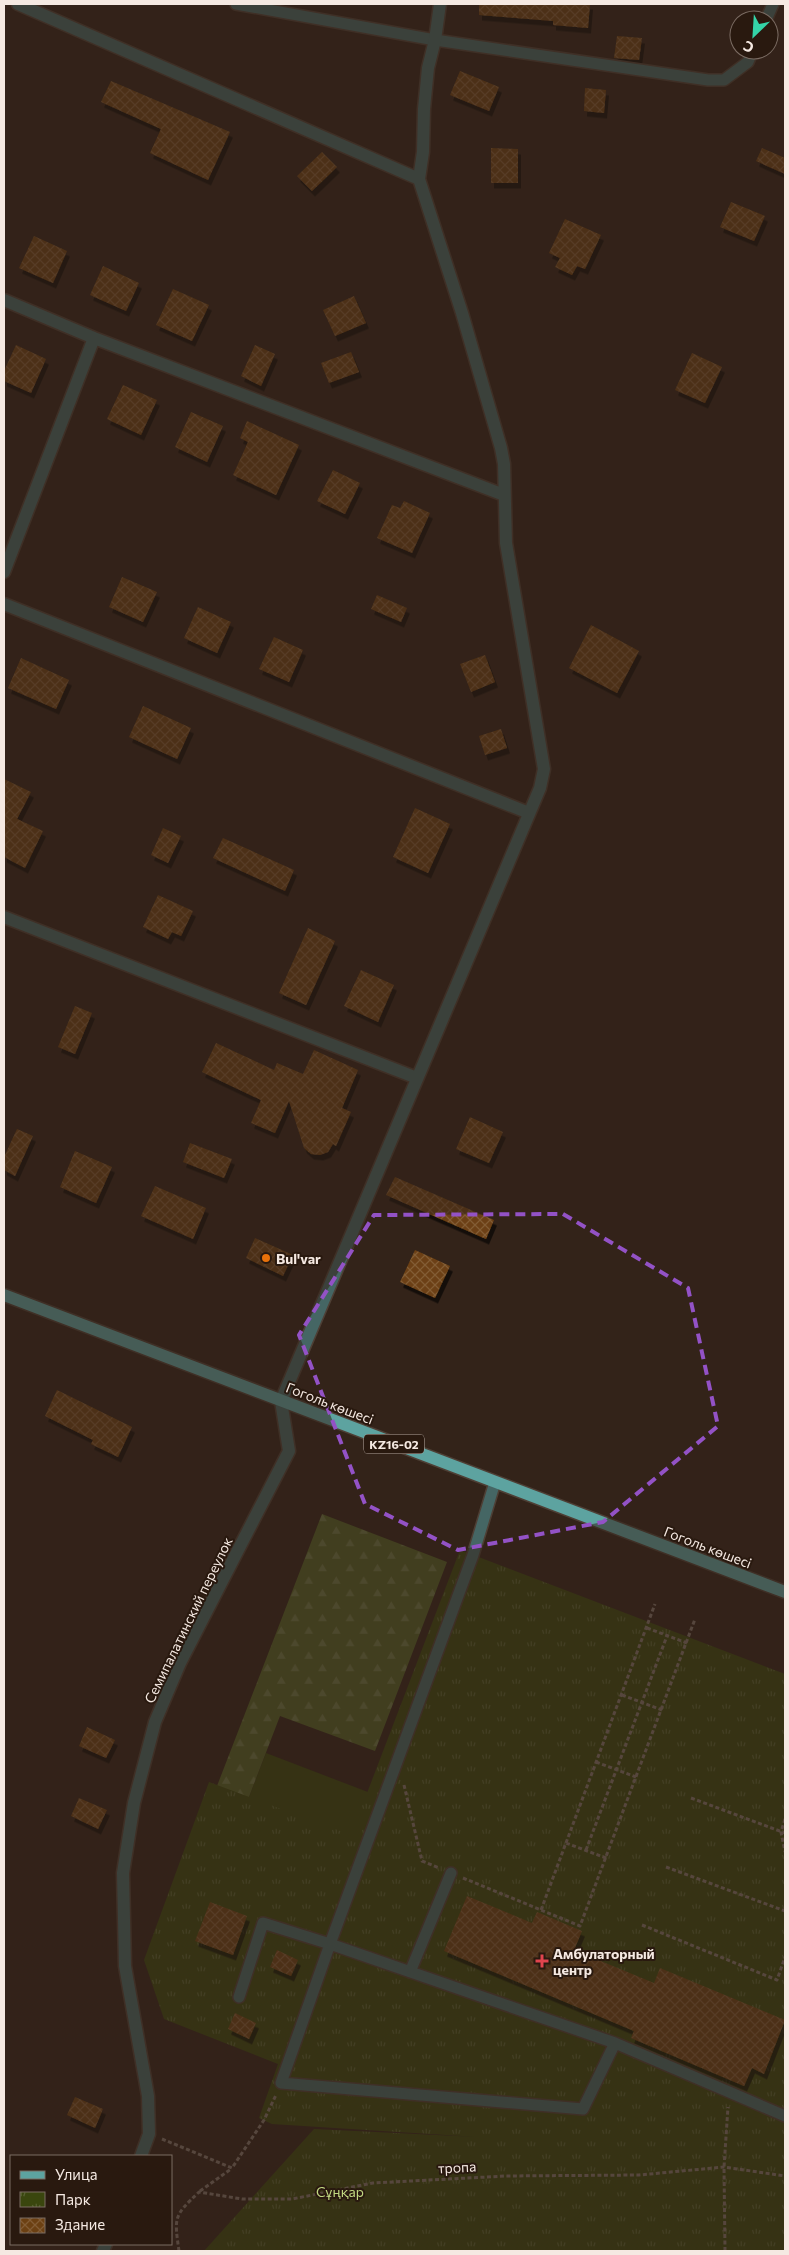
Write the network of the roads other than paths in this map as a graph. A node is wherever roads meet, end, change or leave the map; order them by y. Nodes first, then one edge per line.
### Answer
1 (18, 4) edge
2 (236, 4) edge
3 (440, 4) edge
4 (436, 40) junction
5 (749, 60) edge
6 (419, 179) junction
7 (4, 300) edge
8 (94, 338) junction
9 (504, 495) junction
10 (4, 572) edge
11 (4, 604) edge
12 (529, 813) junction
13 (4, 917) edge
14 (417, 1078) junction
15 (4, 1295) edge
16 (282, 1401) junction
17 (495, 1482) junction
18 (785, 1592) edge
19 (451, 1874) road end
20 (330, 1944) junction
21 (410, 1972) junction
22 (239, 1997) dead end
23 (615, 2043) junction
24 (785, 2116) edge
25 (141, 2155) edge

1 - 6 street
2 - 4 lane
3 - 4 street
4 - 5 lane
4 - 6 street
6 - 9 street
7 - 8 street
8 - 9 street
8 - 10 street
9 - 12 street
11 - 12 street
12 - 14 street
13 - 14 street
14 - 16 street
15 - 16 main road, Гоголь көшесі / KZ16-02
16 - 17 main road, Гоголь көшесі / KZ16-02
16 - 25 street, Семипалатинский переулок
17 - 18 main road, Гоголь көшесі / KZ16-02
17 - 20 lane
19 - 21 lane
20 - 21 lane
20 - 22 lane
20 - 23 lane
21 - 23 lane
23 - 24 lane

